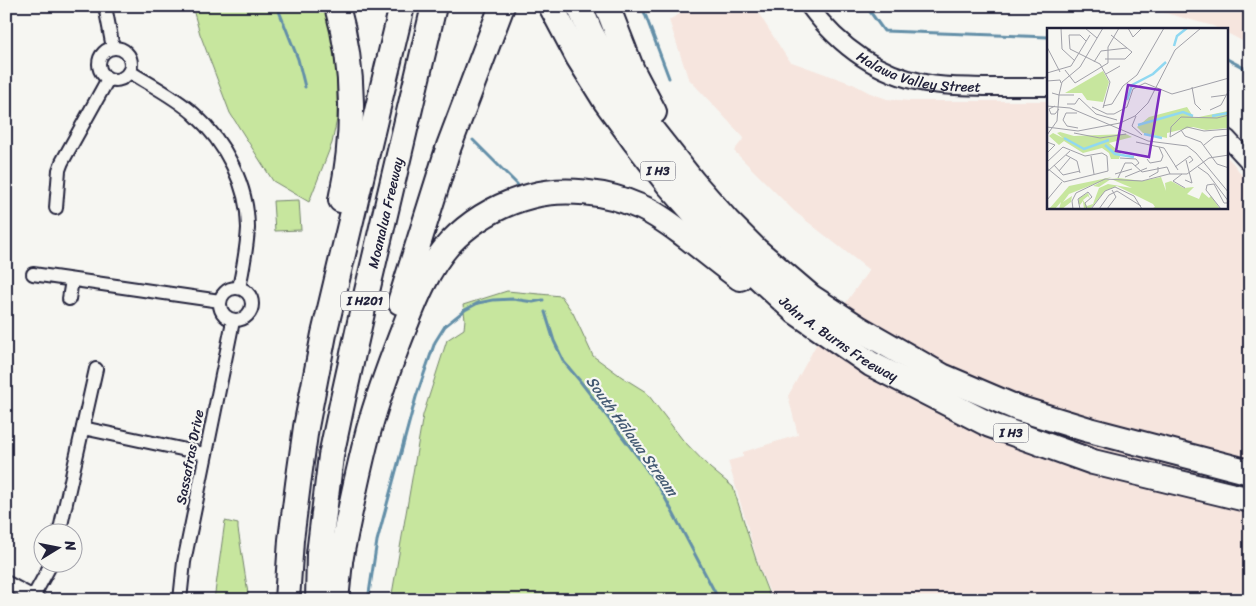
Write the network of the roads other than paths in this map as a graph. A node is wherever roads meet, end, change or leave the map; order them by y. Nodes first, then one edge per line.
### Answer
1 (105, 6) edge
2 (337, 6) edge
3 (402, 6) edge
4 (434, 6) edge
5 (502, 6) edge
6 (551, 6) edge
7 (578, 6) edge
8 (608, 6) edge
9 (809, 6) edge
10 (113, 48) junction
11 (130, 72) junction
12 (108, 79) junction
13 (1047, 87) edge
14 (1228, 139) edge
15 (1250, 163) edge
16 (56, 208) dead end
17 (727, 221) junction
18 (32, 274) dead end
19 (72, 280) junction
20 (239, 288) junction
21 (69, 299) dead end
22 (220, 302) junction
23 (804, 304) junction
24 (233, 321) junction
25 (96, 369) dead end
26 (306, 427) junction
27 (83, 428) junction
28 (205, 454) junction
29 (1250, 472) edge
30 (1250, 500) edge
31 (62, 524) edge
32 (339, 566) junction
33 (47, 574) edge
34 (6, 582) edge
35 (36, 598) edge
36 (180, 600) edge
37 (287, 600) edge
38 (318, 600) edge
39 (336, 600) edge

1 - 10 street
2 - 26 highway
3 - 26 highway, I H201
4 - 38 highway, Moanalua Freeway / I H201
5 - 32 highway
6 - 23 highway, John A. Burns Freeway / I H3
7 - 17 highway, John A. Burns Freeway / I H3
8 - 17 highway
9 - 13 street, Halawa Valley Street
10 - 11 street
10 - 12 street
11 - 12 street
11 - 20 street
12 - 16 street
14 - 15 street
17 - 23 highway, John A. Burns Freeway / I H3
18 - 19 street
19 - 21 street
19 - 22 street
20 - 22 street
20 - 24 street
22 - 24 street
23 - 29 highway, John A. Burns Freeway / I H3
23 - 30 highway, John A. Burns Freeway / I H3
23 - 32 highway
24 - 28 street, Sassafras Drive
25 - 27 street
26 - 37 highway, I H201
27 - 28 street
27 - 31 street
28 - 36 street, Sassafras Drive
32 - 39 highway
33 - 35 street
34 - 35 street

